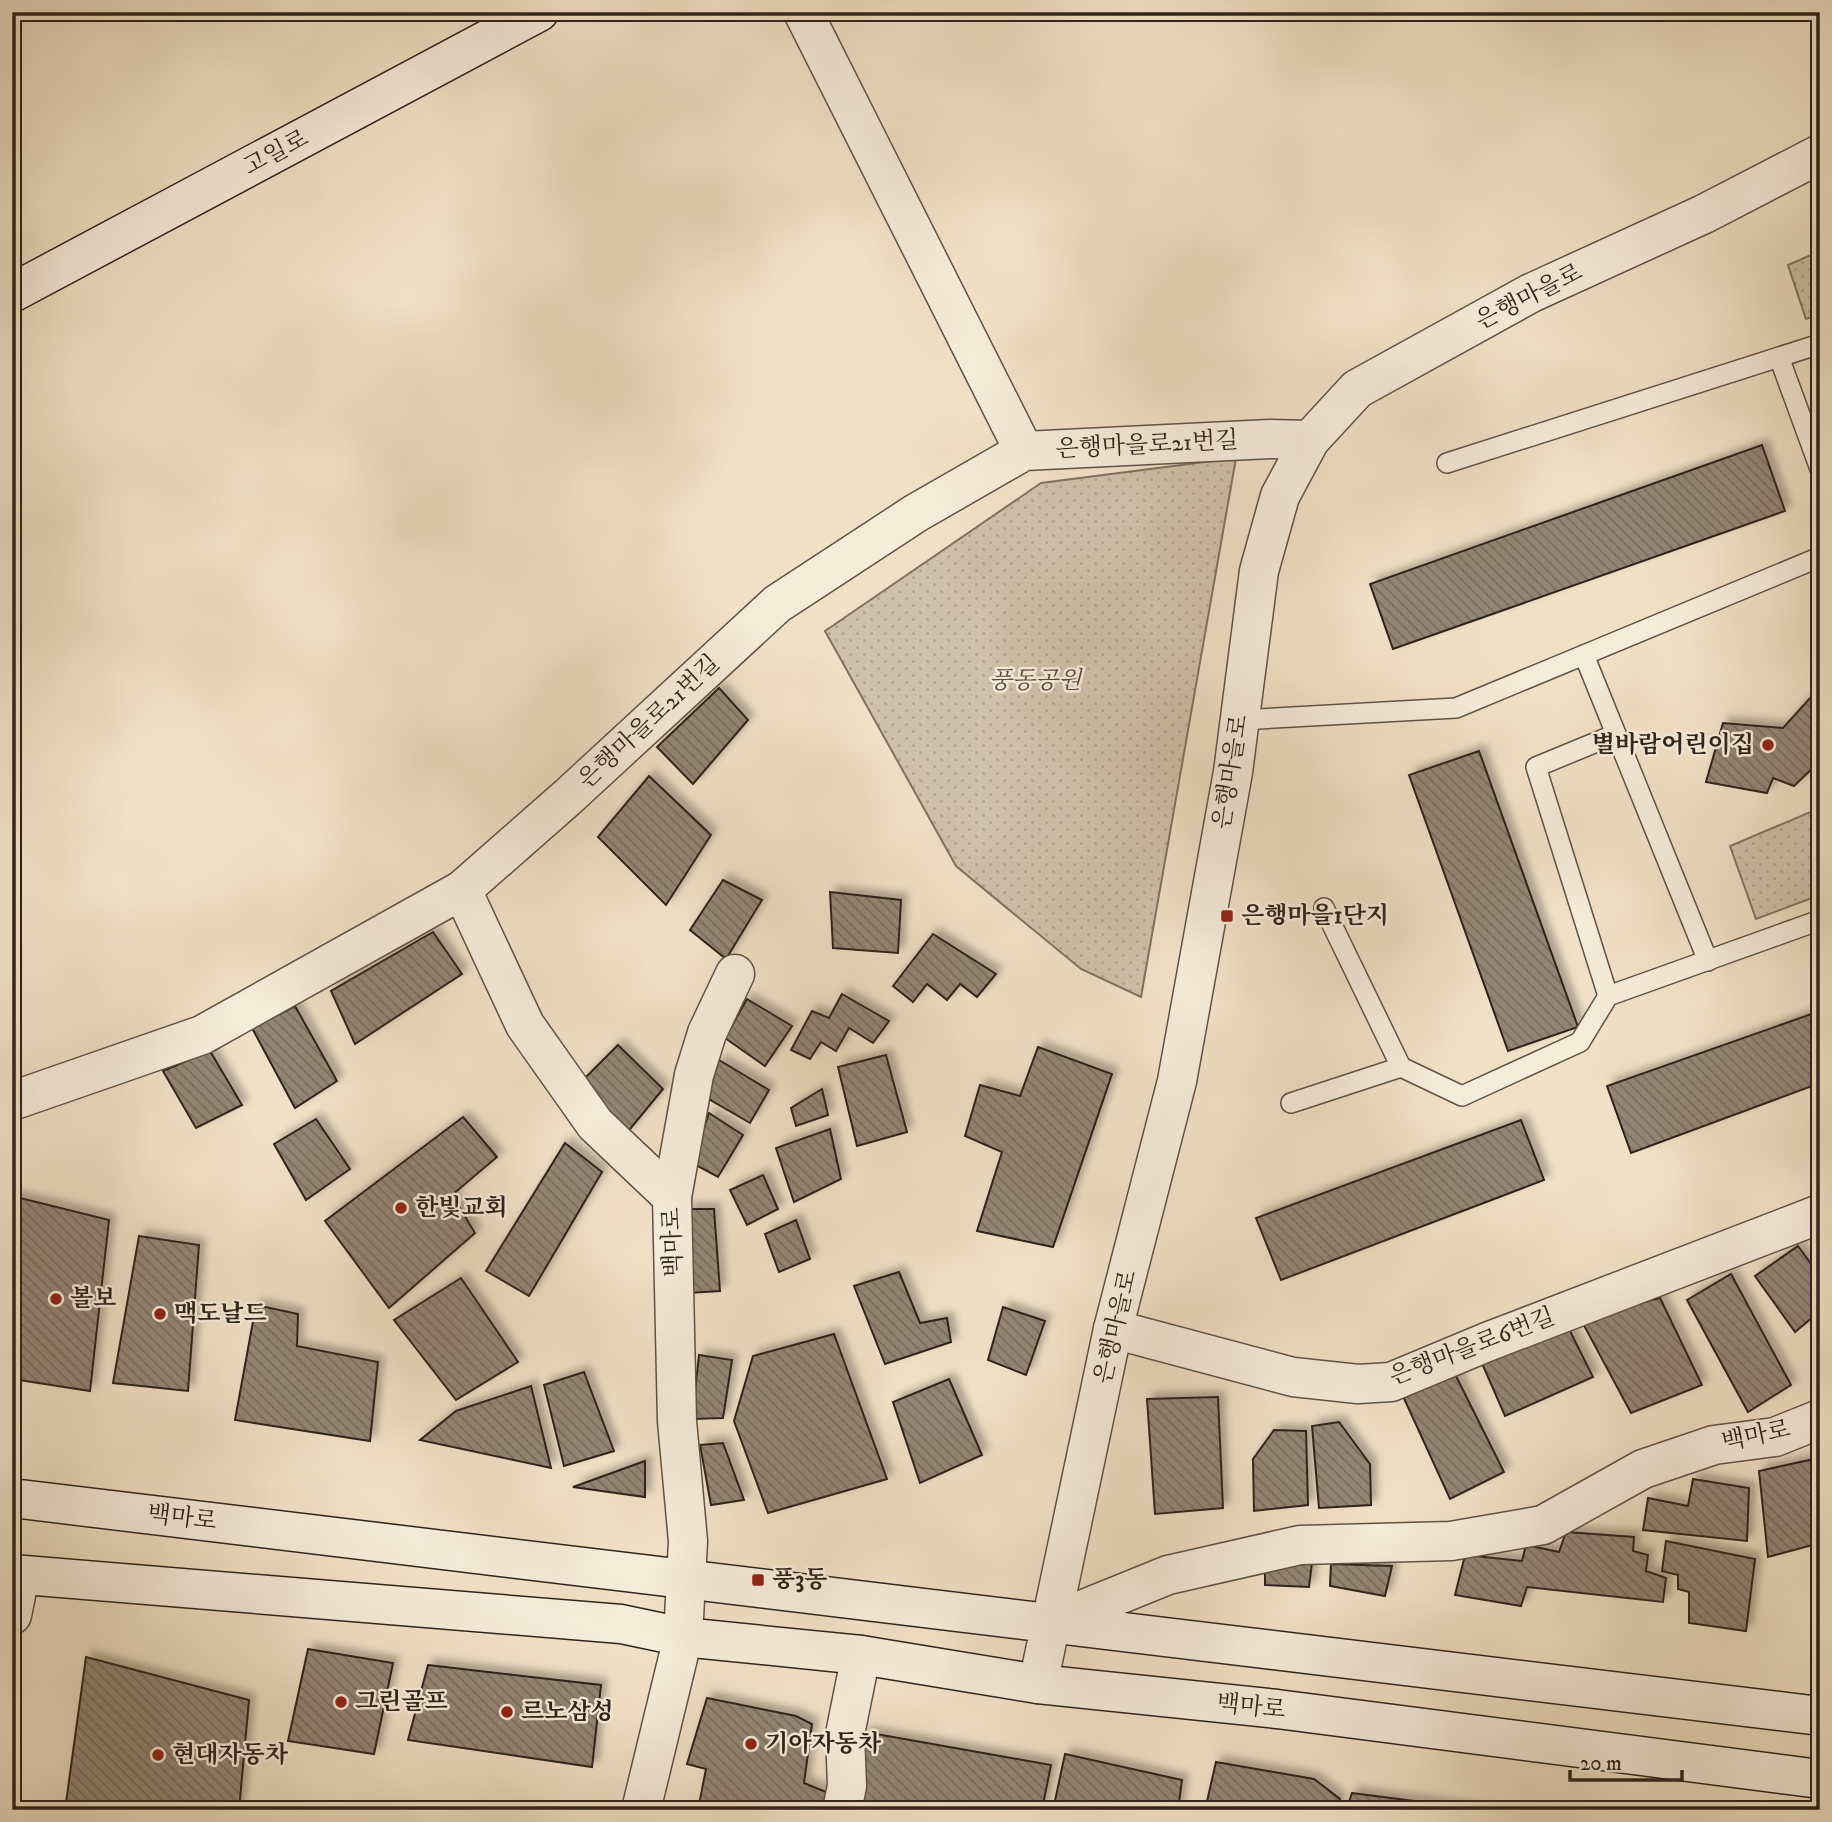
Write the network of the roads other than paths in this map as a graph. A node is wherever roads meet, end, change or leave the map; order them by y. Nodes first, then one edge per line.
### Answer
1 (539, 12) edge
2 (803, 12) edge
3 (1820, 154) edge
4 (12, 293) edge
5 (1820, 344) edge
6 (1779, 357) junction
7 (1310, 440) junction
8 (1024, 451) junction
9 (1447, 463) dead end
10 (1820, 469) edge
11 (1820, 557) edge
12 (1584, 655) junction
13 (1240, 720) junction
14 (1616, 734) junction
15 (462, 890) junction
16 (1324, 908) dead end
17 (1820, 920) edge
18 (1708, 961) junction
19 (735, 974) dead end
20 (1608, 996) junction
21 (1401, 1067) junction
22 (12, 1101) edge
23 (1291, 1103) dead end
24 (672, 1197) junction
25 (1820, 1214) edge
26 (1113, 1329) junction
27 (1820, 1419) edge
28 (12, 1498) edge
29 (16, 1575) edge
30 (686, 1579) junction
31 (12, 1615) edge
32 (1052, 1622) junction
33 (683, 1637) junction
34 (861, 1655) junction
35 (1038, 1684) junction
36 (1820, 1716) edge
37 (1820, 1779) edge
38 (641, 1810) edge
39 (842, 1810) edge

1 - 4 street, 고일로
2 - 8 street
3 - 7 street, 은행마을로
5 - 6 lane
6 - 9 lane
6 - 10 lane
7 - 8 street, 은행마을로21번길
7 - 13 street, 은행마을로
8 - 15 street, 은행마을로21번길
11 - 12 lane
12 - 13 lane
12 - 14 lane
13 - 26 street, 은행마을로
14 - 18 lane
14 - 20 lane
15 - 22 street, 은행마을로21번길
15 - 24 street, 백마로
16 - 21 lane
17 - 18 lane
18 - 20 lane
19 - 24 street
20 - 21 lane
21 - 23 lane
24 - 30 street, 백마로
25 - 26 street, 은행마을로6번길
26 - 32 street, 은행마을로
27 - 32 street, 백마로
28 - 30 street, 백마로
29 - 31 street
29 - 33 street, 백마로
30 - 32 street, 백마로
30 - 33 street, 백마로
32 - 35 street, 은행마을로
32 - 36 street, 백마로
33 - 34 street, 백마로
33 - 38 street
34 - 35 street, 백마로
34 - 39 street
35 - 37 street, 백마로

